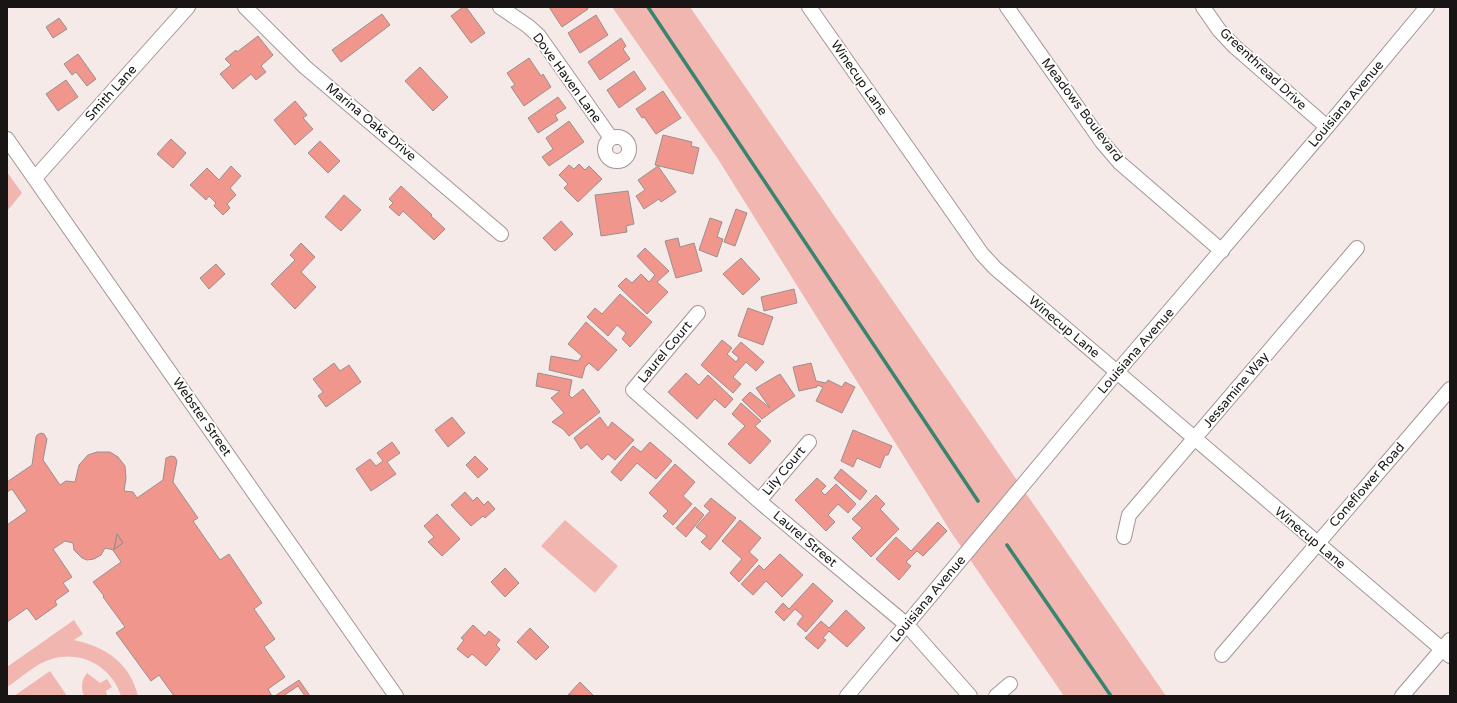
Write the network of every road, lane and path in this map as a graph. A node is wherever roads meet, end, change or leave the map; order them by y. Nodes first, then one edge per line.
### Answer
1 (188, 7) edge
2 (244, 7) edge
3 (500, 7) edge
4 (809, 7) edge
5 (1007, 7) edge
6 (1203, 7) edge
7 (1427, 7) edge
8 (1327, 127) junction
9 (611, 138) dead end
10 (7, 139) edge
11 (35, 178) junction
12 (501, 234) dead end
13 (1357, 248) dead end
14 (1222, 251) junction
15 (698, 313) dead end
16 (1118, 372) junction
17 (1450, 389) edge
18 (633, 390) joint
19 (1195, 439) junction
20 (809, 442) dead end
21 (759, 501) junction
22 (1124, 538) dead end
23 (1317, 544) junction
24 (907, 624) junction
25 (1447, 648) edge
26 (1222, 655) dead end
27 (1010, 684) dead end
28 (396, 696) edge
29 (847, 696) edge
30 (970, 696) edge
31 (996, 696) edge
32 (1402, 696) edge

1 - 11 street, Smith Lane
2 - 12 street, Marina Oaks Drive
3 - 9 street, Dove Haven Lane
4 - 16 street, Winecup Lane
5 - 14 street, Meadows Boulevard
6 - 8 street, Greenthread Drive
7 - 8 street, Louisiana Avenue
8 - 14 street, Louisiana Avenue
10 - 11 street, Webster Street
11 - 28 street, Webster Street
13 - 19 street, Jessamine Way
14 - 16 street, Louisiana Avenue
15 - 18 street, Laurel Court
16 - 19 street, Winecup Lane
16 - 24 street, Louisiana Avenue
17 - 23 street, Coneflower Road
18 - 21 street, Laurel Street
19 - 22 street, Jessamine Way
19 - 23 street, Winecup Lane
20 - 21 street, Lily Court
21 - 24 street, Laurel Street
23 - 25 street, Winecup Lane
23 - 26 street, Coneflower Road
24 - 29 street, Louisiana Avenue
24 - 30 street, Laurel Street
25 - 32 street
27 - 31 street

